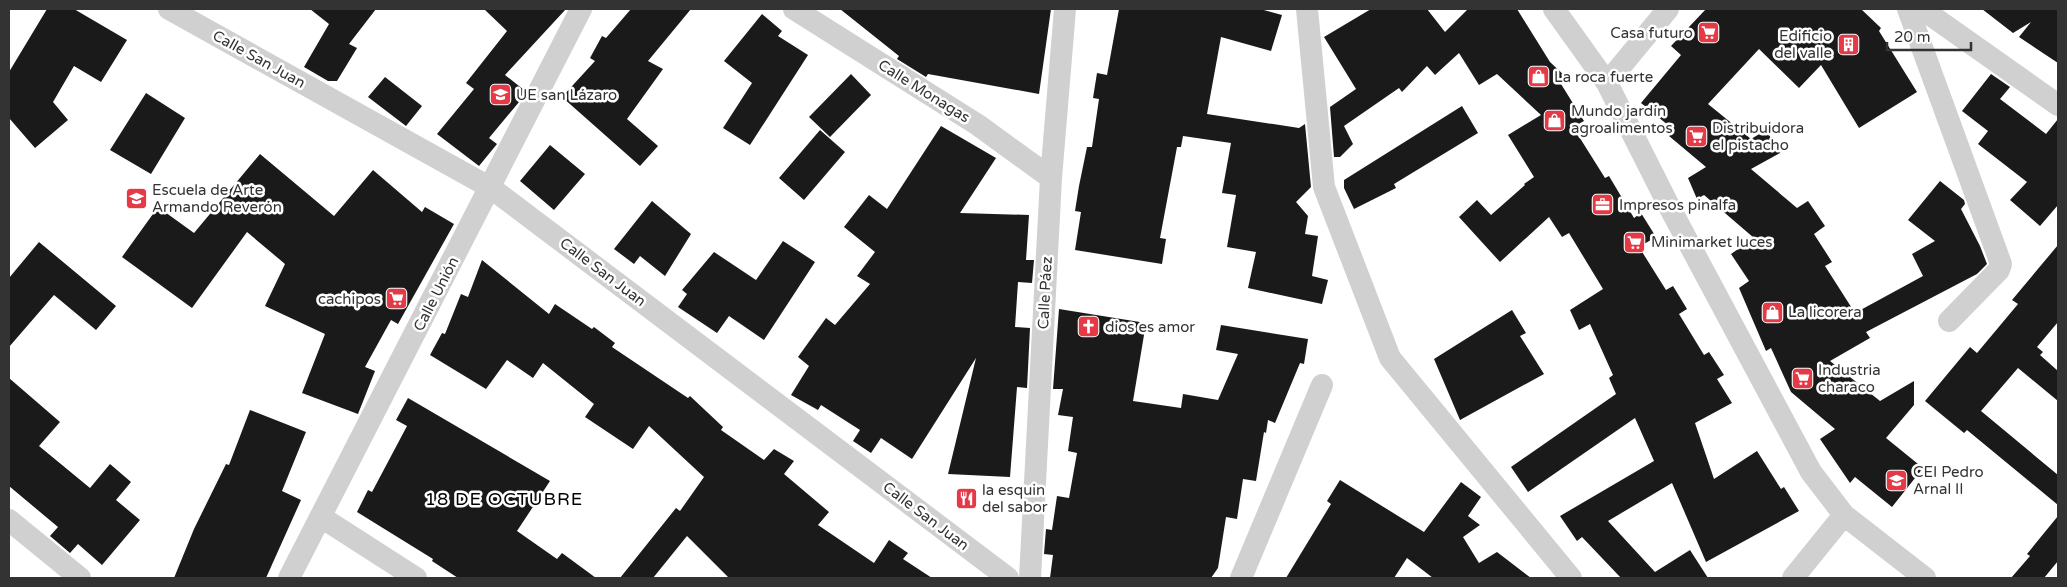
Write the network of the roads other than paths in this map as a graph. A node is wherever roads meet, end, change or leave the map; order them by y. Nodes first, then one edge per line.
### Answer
1 (169, 9) edge
2 (581, 9) edge
3 (794, 9) edge
4 (1066, 9) edge
5 (1306, 9) edge
6 (1554, 9) edge
7 (1668, 9) edge
8 (1908, 9) edge
9 (1922, 9) edge
10 (1607, 83) junction
11 (2058, 105) edge
12 (1051, 178) junction
13 (491, 188) junction
14 (1949, 321) dead end
15 (1322, 385) dead end
16 (1844, 515) junction
17 (321, 517) junction
18 (9, 520) edge
19 (80, 578) edge
20 (289, 578) edge
21 (416, 578) edge
22 (1008, 578) edge
23 (1030, 578) edge
24 (1241, 578) edge
25 (1571, 578) edge
26 (1793, 578) edge
27 (1925, 578) edge

1 - 13 street, Calle San Juan
2 - 13 street, Calle Unión
3 - 12 street, Calle Monagas
4 - 12 street, Calle Páez
5 - 25 street
6 - 10 street
7 - 10 street
8 - 14 street
9 - 11 street
10 - 16 street
12 - 23 street, Calle Páez
13 - 17 street, Calle Unión
13 - 22 street, Calle San Juan
15 - 24 street
16 - 26 street
16 - 27 street
17 - 20 street, Calle Unión
17 - 21 street
18 - 19 street

